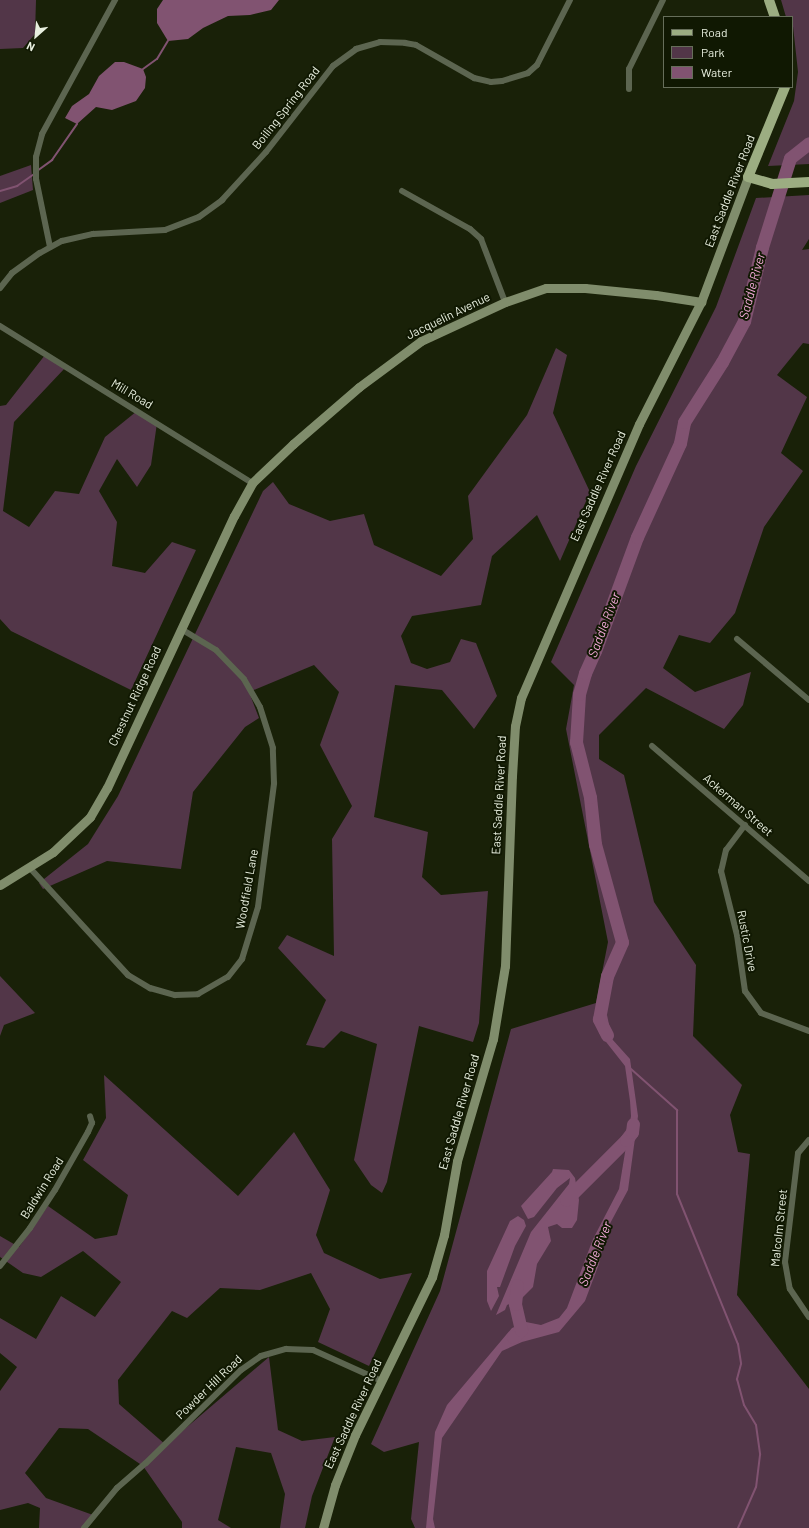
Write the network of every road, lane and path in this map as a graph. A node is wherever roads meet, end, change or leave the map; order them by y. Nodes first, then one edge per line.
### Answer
1 (115, 0) edge
2 (570, 0) edge
3 (663, 0) edge
4 (769, 0) edge
5 (775, 16) edge
6 (784, 88) edge
7 (629, 89) dead end
8 (748, 177) junction
9 (809, 182) edge
10 (402, 191) dead end
11 (50, 247) junction
12 (0, 288) edge
13 (505, 302) junction
14 (701, 302) junction
15 (0, 326) edge
16 (252, 483) junction
17 (181, 629) junction
18 (737, 639) dead end
19 (809, 700) edge
20 (652, 746) dead end
21 (745, 825) junction
22 (29, 867) junction
23 (809, 881) edge
24 (0, 885) edge
25 (809, 1031) edge
26 (90, 1116) dead end
27 (809, 1140) edge
28 (0, 1266) edge
29 (809, 1317) edge
30 (382, 1381) junction
31 (84, 1528) edge
32 (323, 1528) edge

1 - 11 street
2 - 11 street, Boiling Spring Road
3 - 7 street
4 - 5 main road
6 - 8 main road, East Saddle River Road
8 - 9 main road
8 - 14 street, East Saddle River Road
10 - 13 street
11 - 12 street, Boiling Spring Road
13 - 14 street, Jacquelin Avenue
13 - 16 street, Jacquelin Avenue
14 - 30 street, East Saddle River Road
15 - 16 street, Mill Road
16 - 17 street, Chestnut Ridge Road
17 - 22 street, Chestnut Ridge Road
17 - 22 street, Woodfield Lane
18 - 19 street
20 - 21 street, Ackerman Street
21 - 23 street, Ackerman Street
21 - 25 street, Rustic Drive
22 - 24 street, Chestnut Ridge Road
26 - 28 street, Baldwin Road
27 - 29 street, Malcolm Street
30 - 31 street, Powder Hill Road
30 - 32 street, East Saddle River Road

